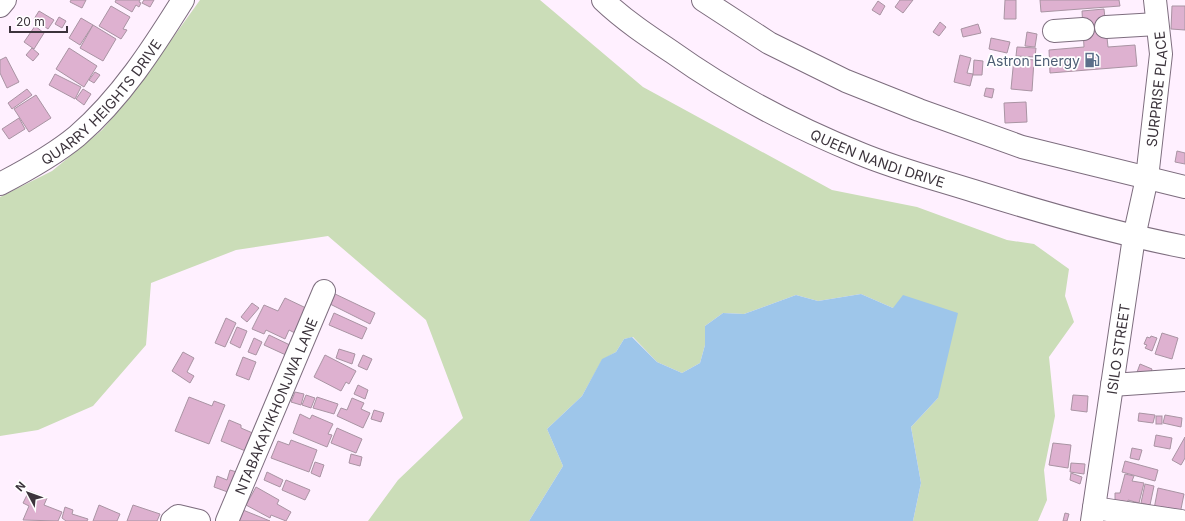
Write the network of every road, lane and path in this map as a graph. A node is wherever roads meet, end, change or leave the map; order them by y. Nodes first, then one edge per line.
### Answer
1 (5, 0) edge
2 (183, 0) edge
3 (603, 0) edge
4 (703, 0) edge
5 (1155, 0) edge
6 (0, 6) edge
7 (1157, 24) junction
8 (1106, 27) dead end
9 (1083, 29) dead end
10 (1054, 31) dead end
11 (1147, 178) junction
12 (0, 184) edge
13 (1185, 187) edge
14 (1134, 237) junction
15 (1185, 247) edge
16 (324, 291) dead end
17 (1185, 380) edge
18 (1112, 385) junction
19 (1093, 514) edge
20 (172, 521) edge
21 (199, 521) edge
22 (227, 521) edge
23 (1181, 521) edge

1 - 6 main road
2 - 12 main road, QUARRY HEIGHTS DRIVE
3 - 14 main road, QUEEN NANDI DRIVE
4 - 11 main road
5 - 7 main road, SURPRISE PLACE
7 - 8 main road
7 - 11 main road, SURPRISE PLACE
9 - 10 main road
11 - 13 main road
11 - 14 main road, ISILO STREET
14 - 15 main road, QUEEN NANDI DRIVE
14 - 18 main road, ISILO STREET
16 - 22 main road, NTABAKAYIKHONJWA LANE
17 - 18 main road
18 - 19 main road, ISILO STREET
19 - 23 main road
20 - 21 main road

